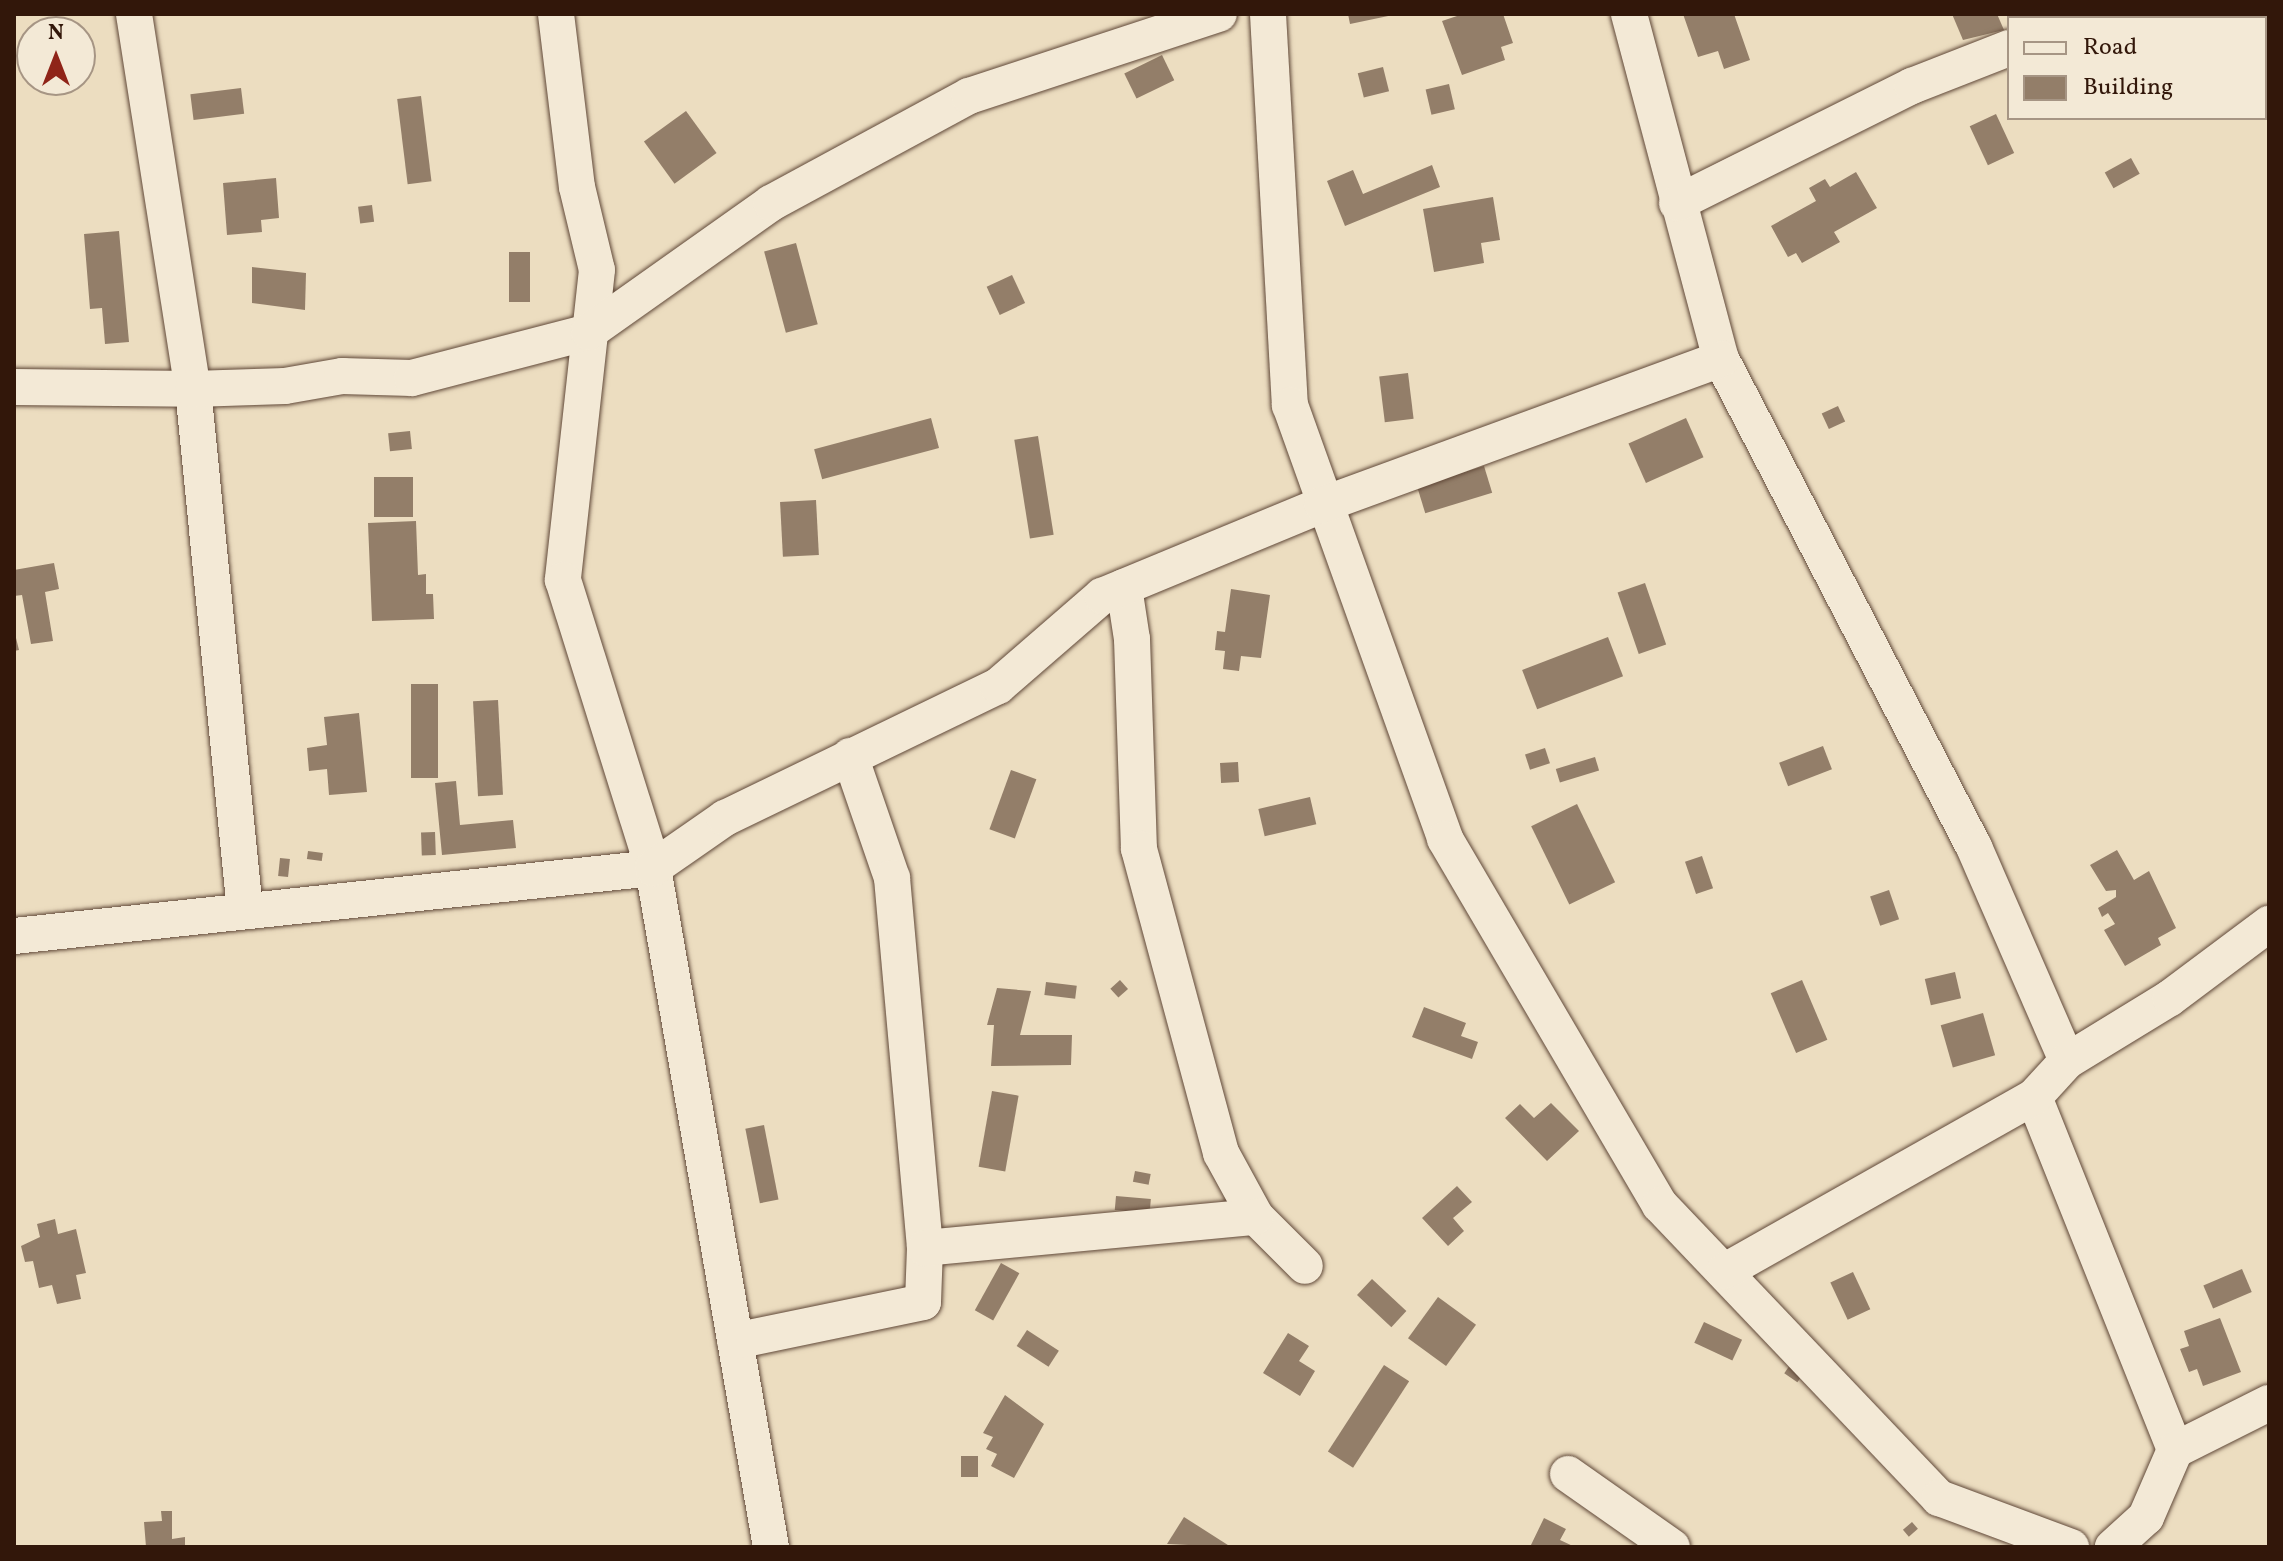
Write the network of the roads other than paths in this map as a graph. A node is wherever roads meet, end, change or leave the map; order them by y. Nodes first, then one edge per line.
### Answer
1 (134, 14) edge
2 (556, 14) edge
3 (1219, 14) edge
4 (1268, 14) edge
5 (1629, 14) edge
6 (2007, 49) edge
7 (1677, 203) junction
8 (589, 332) junction
9 (1721, 359) junction
10 (14, 387) edge
11 (193, 389) junction
12 (1322, 505) junction
13 (1124, 587) junction
14 (850, 756) junction
15 (653, 868) junction
16 (245, 911) junction
17 (2269, 924) edge
18 (14, 936) edge
19 (2067, 1061) junction
20 (2034, 1097) junction
21 (1256, 1217) junction
22 (925, 1248) junction
23 (1305, 1266) dead end
24 (1725, 1271) junction
25 (735, 1341) junction
26 (2269, 1403) edge
27 (2175, 1450) junction
28 (1568, 1474) dead end
29 (771, 1547) edge
30 (1672, 1547) edge
31 (2071, 1547) edge
32 (2113, 1547) edge

1 - 11 street
2 - 8 street
3 - 8 street
4 - 12 street
5 - 7 street
6 - 7 street
7 - 9 street
8 - 11 street
8 - 15 street
9 - 12 street
9 - 19 street
10 - 11 street
11 - 16 street
12 - 13 street
12 - 24 street
13 - 14 street
13 - 21 street
14 - 15 street
14 - 22 street
15 - 16 street
15 - 25 street
16 - 18 street
17 - 19 street
19 - 20 street
20 - 24 street
20 - 27 street
21 - 22 street
21 - 23 street
22 - 25 street
24 - 31 street
25 - 29 street
26 - 27 street
27 - 32 street
28 - 30 street

